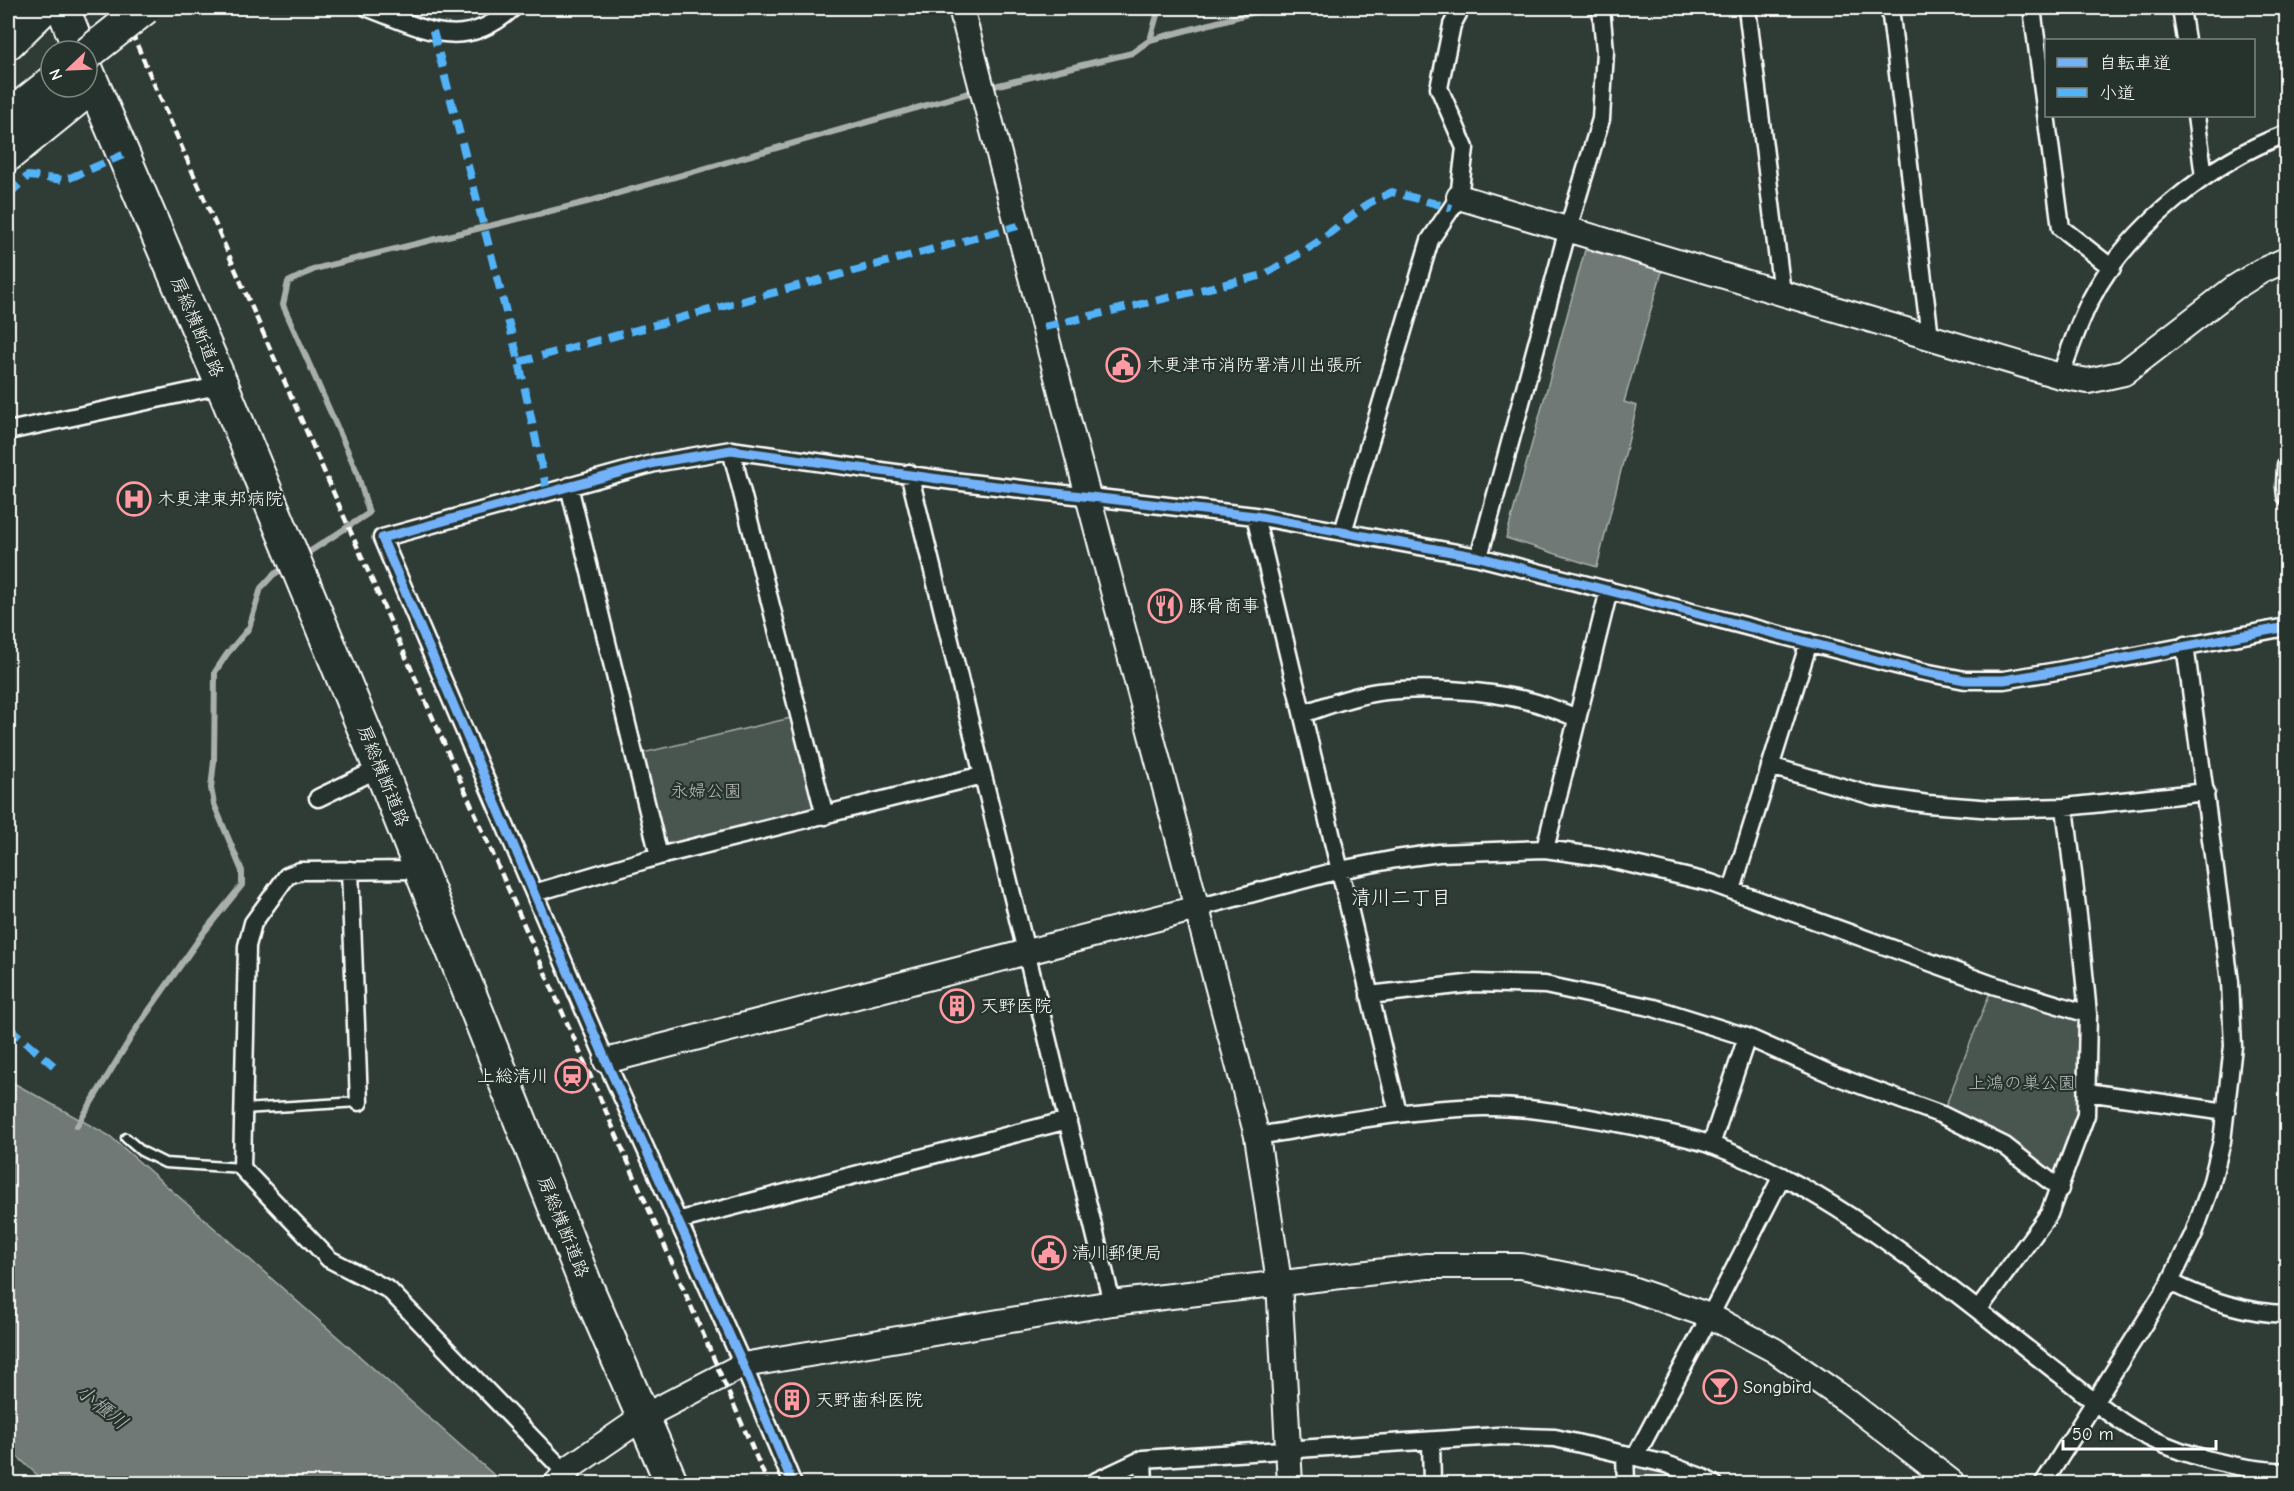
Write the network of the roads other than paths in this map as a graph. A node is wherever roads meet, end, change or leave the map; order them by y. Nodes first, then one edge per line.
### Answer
1 (44, 8) edge
2 (63, 8) edge
3 (145, 8) edge
4 (368, 8) edge
5 (513, 8) edge
6 (962, 8) edge
7 (1461, 8) edge
8 (1600, 8) edge
9 (1747, 8) edge
10 (1890, 8) edge
11 (2032, 8) edge
12 (2181, 8) edge
13 (75, 39) edge
14 (2186, 39) edge
15 (8, 43) edge
16 (99, 44) edge
17 (39, 92) edge
18 (68, 99) edge
19 (99, 99) edge
20 (2045, 107) edge
21 (8, 117) edge
22 (2046, 117) edge
23 (2196, 117) edge
24 (2286, 134) edge
25 (8, 155) edge
26 (2205, 177) junction
27 (1459, 197) junction
28 (1568, 229) junction
29 (2286, 260) edge
30 (2112, 268) junction
31 (1782, 293) junction
32 (1930, 337) junction
33 (2060, 376) junction
34 (222, 385) junction
35 (8, 431) edge
36 (731, 450) junction
37 (2286, 465) edge
38 (909, 473) junction
39 (569, 486) junction
40 (1088, 496) junction
41 (2286, 496) edge
42 (1256, 516) junction
43 (1343, 532) junction
44 (1479, 557) junction
45 (1609, 590) junction
46 (2286, 627) edge
47 (1809, 642) junction
48 (2185, 645) junction
49 (1303, 714) junction
50 (1577, 718) junction
51 (1770, 766) junction
52 (380, 768) junction
53 (983, 775) junction
54 (2206, 792) junction
55 (318, 798) dead end
56 (2065, 807) junction
57 (825, 816) junction
58 (1545, 849) junction
59 (659, 856) junction
60 (350, 870) junction
61 (421, 870) junction
62 (1340, 870) junction
63 (1732, 891) junction
64 (534, 893) junction
65 (1197, 908) junction
66 (1026, 952) junction
67 (1369, 995) junction
68 (2088, 1014) junction
69 (1747, 1037) junction
70 (606, 1060) junction
71 (2087, 1092) junction
72 (359, 1102) joint
73 (243, 1109) junction
74 (2226, 1112) junction
75 (1398, 1113) junction
76 (1068, 1120) junction
77 (1257, 1136) junction
78 (126, 1138) dead end
79 (1711, 1145) junction
80 (242, 1168) junction
81 (1782, 1176) junction
82 (2060, 1189) junction
83 (677, 1221) junction
84 (1280, 1282) junction
85 (2170, 1282) junction
86 (1112, 1303) junction
87 (1978, 1310) junction
88 (2286, 1314) edge
89 (1710, 1316) junction
90 (743, 1365) junction
91 (2096, 1403) junction
92 (645, 1416) junction
93 (1431, 1442) junction
94 (1288, 1451) junction
95 (1630, 1455) junction
96 (1143, 1459) junction
97 (2286, 1472) edge
98 (561, 1478) edge
99 (672, 1484) edge
100 (793, 1484) edge
101 (1090, 1484) edge
102 (1144, 1484) edge
103 (1290, 1484) edge
104 (1432, 1484) edge
105 (1626, 1484) edge
106 (1714, 1484) edge
107 (1954, 1484) edge
108 (2043, 1484) edge

1 - 15 highway
2 - 13 highway
3 - 16 highway, bridge
4 - 5 street
6 - 40 street
7 - 27 street
8 - 28 street
9 - 31 street
10 - 32 street
11 - 20 street
12 - 14 street
17 - 21 highway
18 - 25 highway
19 - 34 highway, 房総横断道路
22 - 30 street
23 - 26 street
24 - 26 street
26 - 30 street
27 - 28 street
27 - 43 street
28 - 31 street
28 - 44 street
29 - 33 street
30 - 33 street
31 - 32 street
32 - 33 street
34 - 35 street
34 - 52 highway, 房総横断道路
36 - 38 street
36 - 39 street
36 - 57 street
37 - 41 street
38 - 40 street
38 - 53 street
39 - 59 street
39 - 64 street
40 - 42 street
40 - 65 street
42 - 43 street
42 - 49 street
43 - 44 street
44 - 45 street
45 - 47 street
45 - 50 street
46 - 48 street
47 - 48 street
47 - 51 street
48 - 54 street
49 - 50 street
49 - 62 street
50 - 58 street
51 - 56 street
51 - 63 street
52 - 55 street
52 - 61 highway, 房総横断道路
53 - 57 street
53 - 66 street
54 - 56 street
54 - 74 street
56 - 68 street
57 - 59 street
58 - 62 street
58 - 63 street
59 - 64 street
60 - 61 street
60 - 72 street
60 - 73 street
61 - 92 highway, 房総横断道路
62 - 65 street
62 - 67 street
63 - 68 street
64 - 70 street
65 - 66 street
65 - 77 street
66 - 70 street
66 - 76 street
67 - 69 street
67 - 75 street
68 - 71 street
69 - 79 street
69 - 82 street
70 - 83 street
71 - 74 street
71 - 82 street
72 - 73 lane
73 - 80 street
74 - 85 street
75 - 77 street
75 - 79 street
76 - 83 street
76 - 86 street
77 - 84 street
78 - 80 lane
79 - 81 street
80 - 98 street
81 - 87 street
81 - 89 street
82 - 87 street
83 - 90 street
84 - 86 street
84 - 89 street
84 - 94 street
85 - 88 street
85 - 91 street
86 - 90 street
87 - 91 street
89 - 95 street
89 - 107 street
90 - 92 street
90 - 100 street
91 - 97 street
91 - 108 street
92 - 98 street
92 - 99 highway, 房総横断道路
93 - 94 street
93 - 95 street
93 - 104 street
94 - 96 street
94 - 103 street
95 - 105 street
95 - 106 street
96 - 101 street
96 - 102 street

